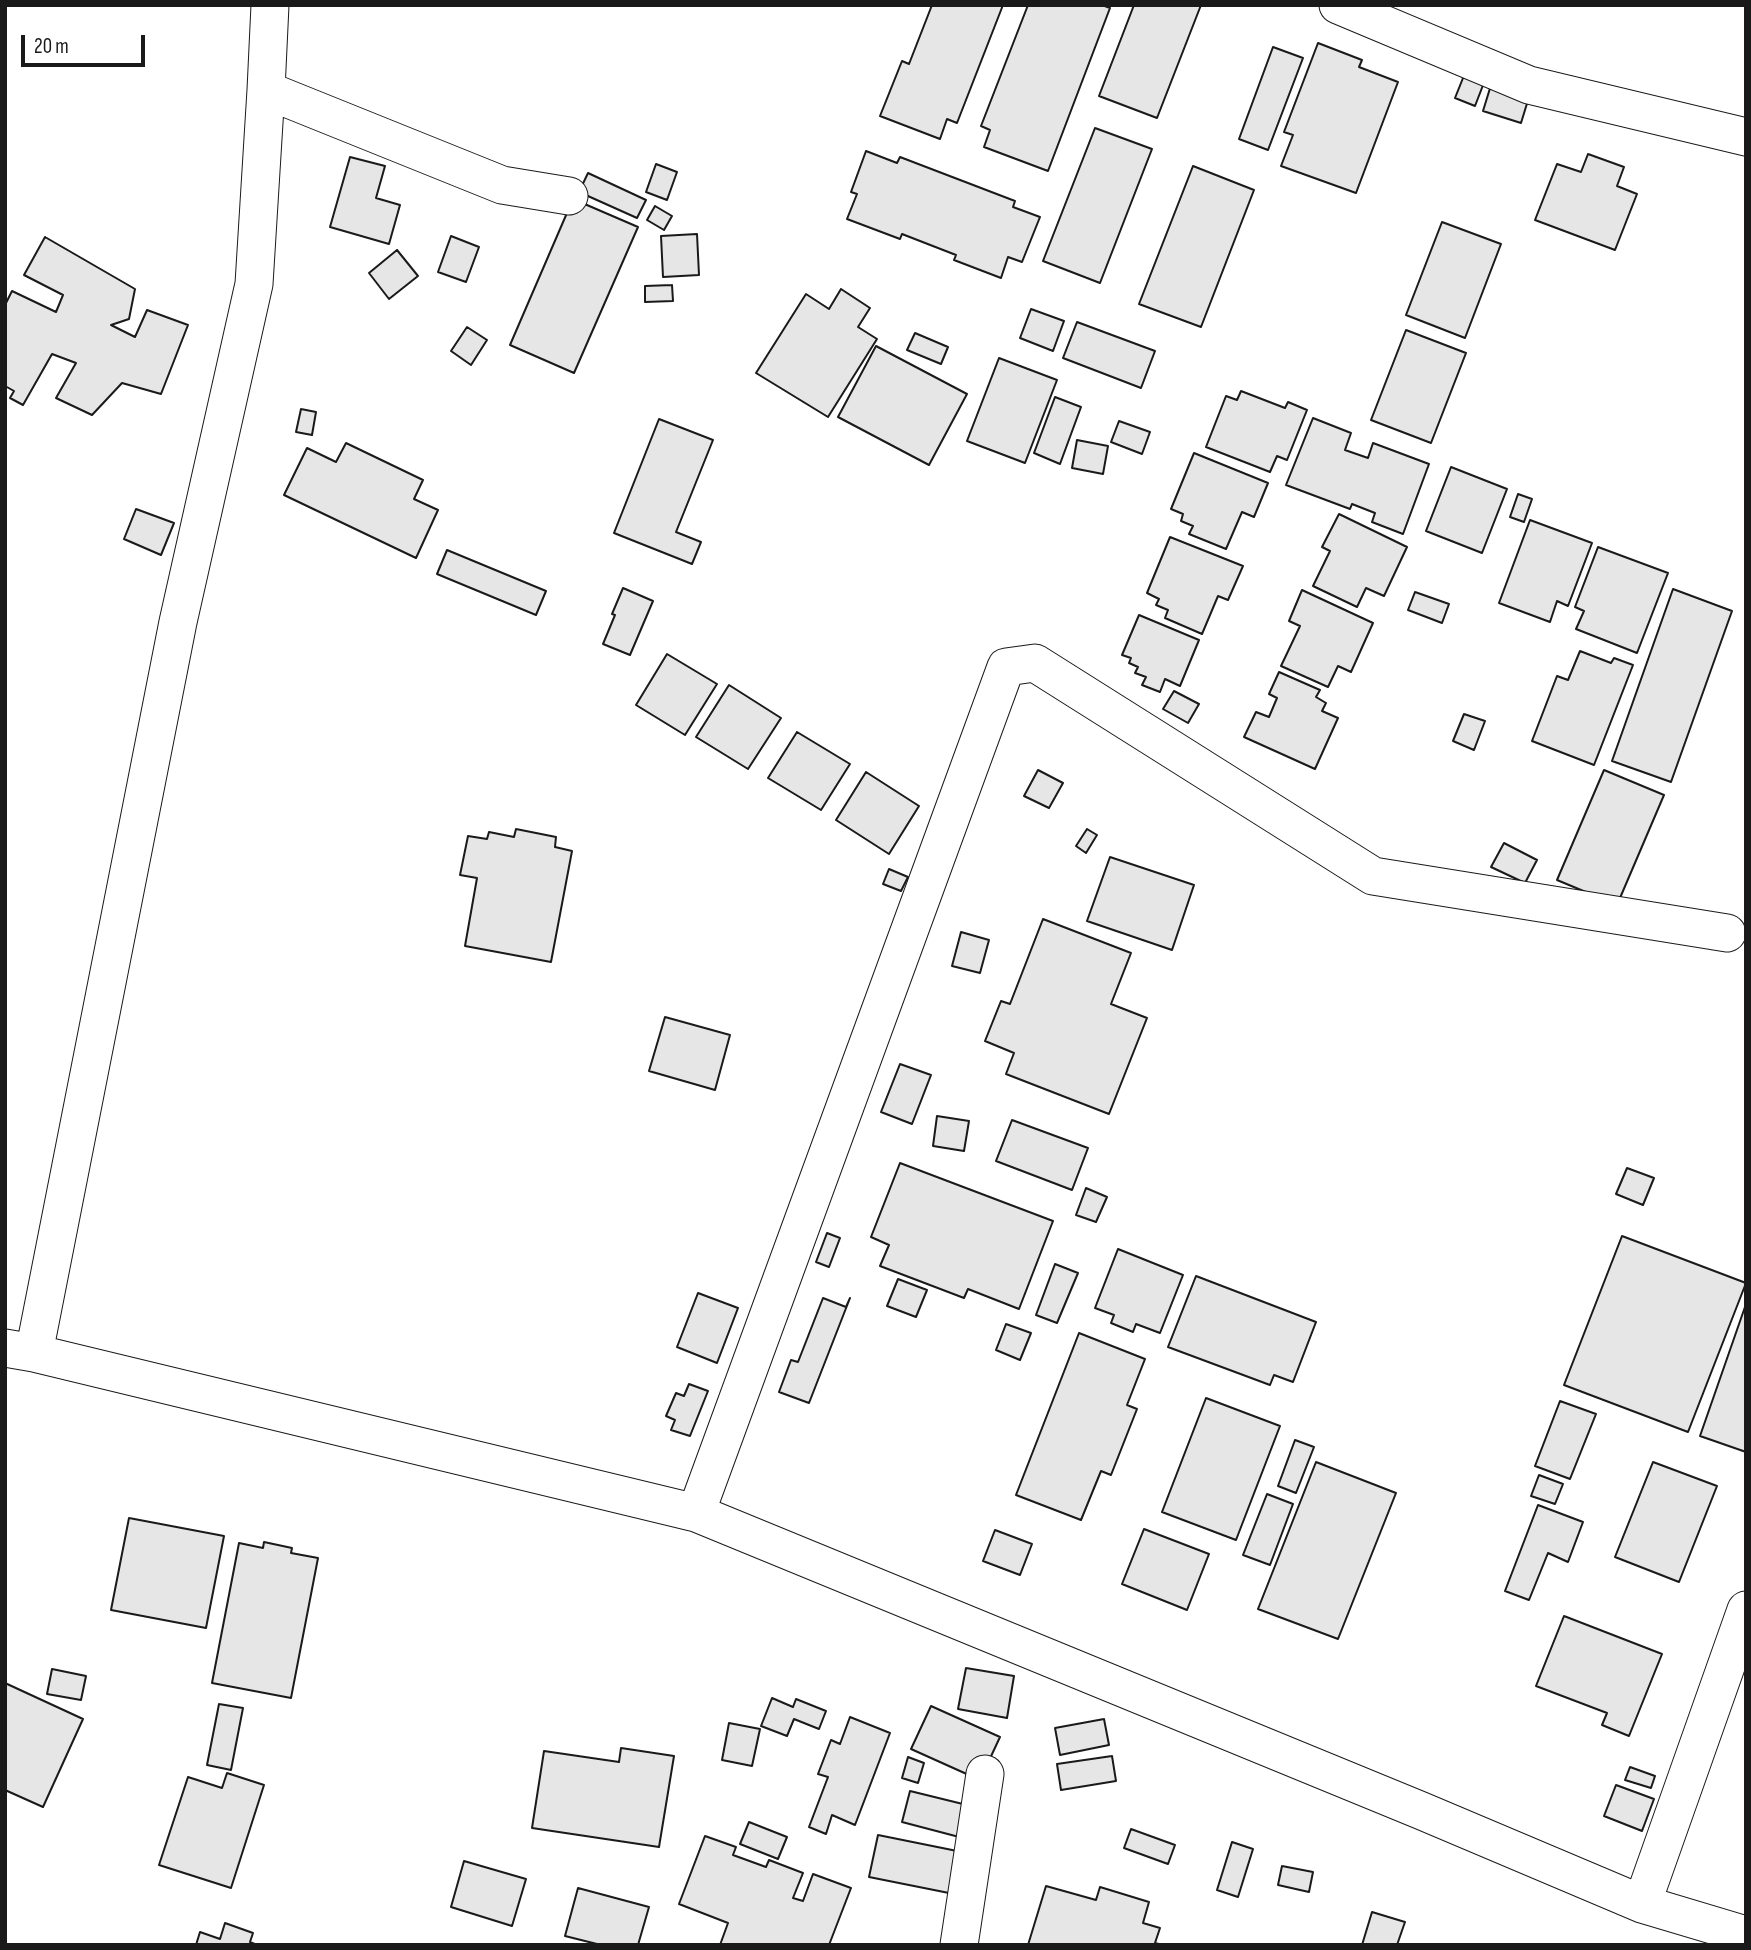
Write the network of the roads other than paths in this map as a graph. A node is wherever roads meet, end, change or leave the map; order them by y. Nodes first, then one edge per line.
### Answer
1 (270, 5) edge
2 (1338, 5) edge
3 (266, 90) junction
4 (1746, 137) edge
5 (569, 196) dead end
6 (1727, 933) dead end
7 (20, 1350) edge
8 (695, 1513) junction
9 (1746, 1610) edge
10 (985, 1774) dead end
11 (1642, 1904) junction
12 (1746, 1935) edge
13 (959, 1945) edge

1 - 3 street
2 - 4 street
3 - 5 street
3 - 7 street
6 - 8 street
7 - 8 street
8 - 11 street
9 - 11 street
10 - 13 street
11 - 12 street

